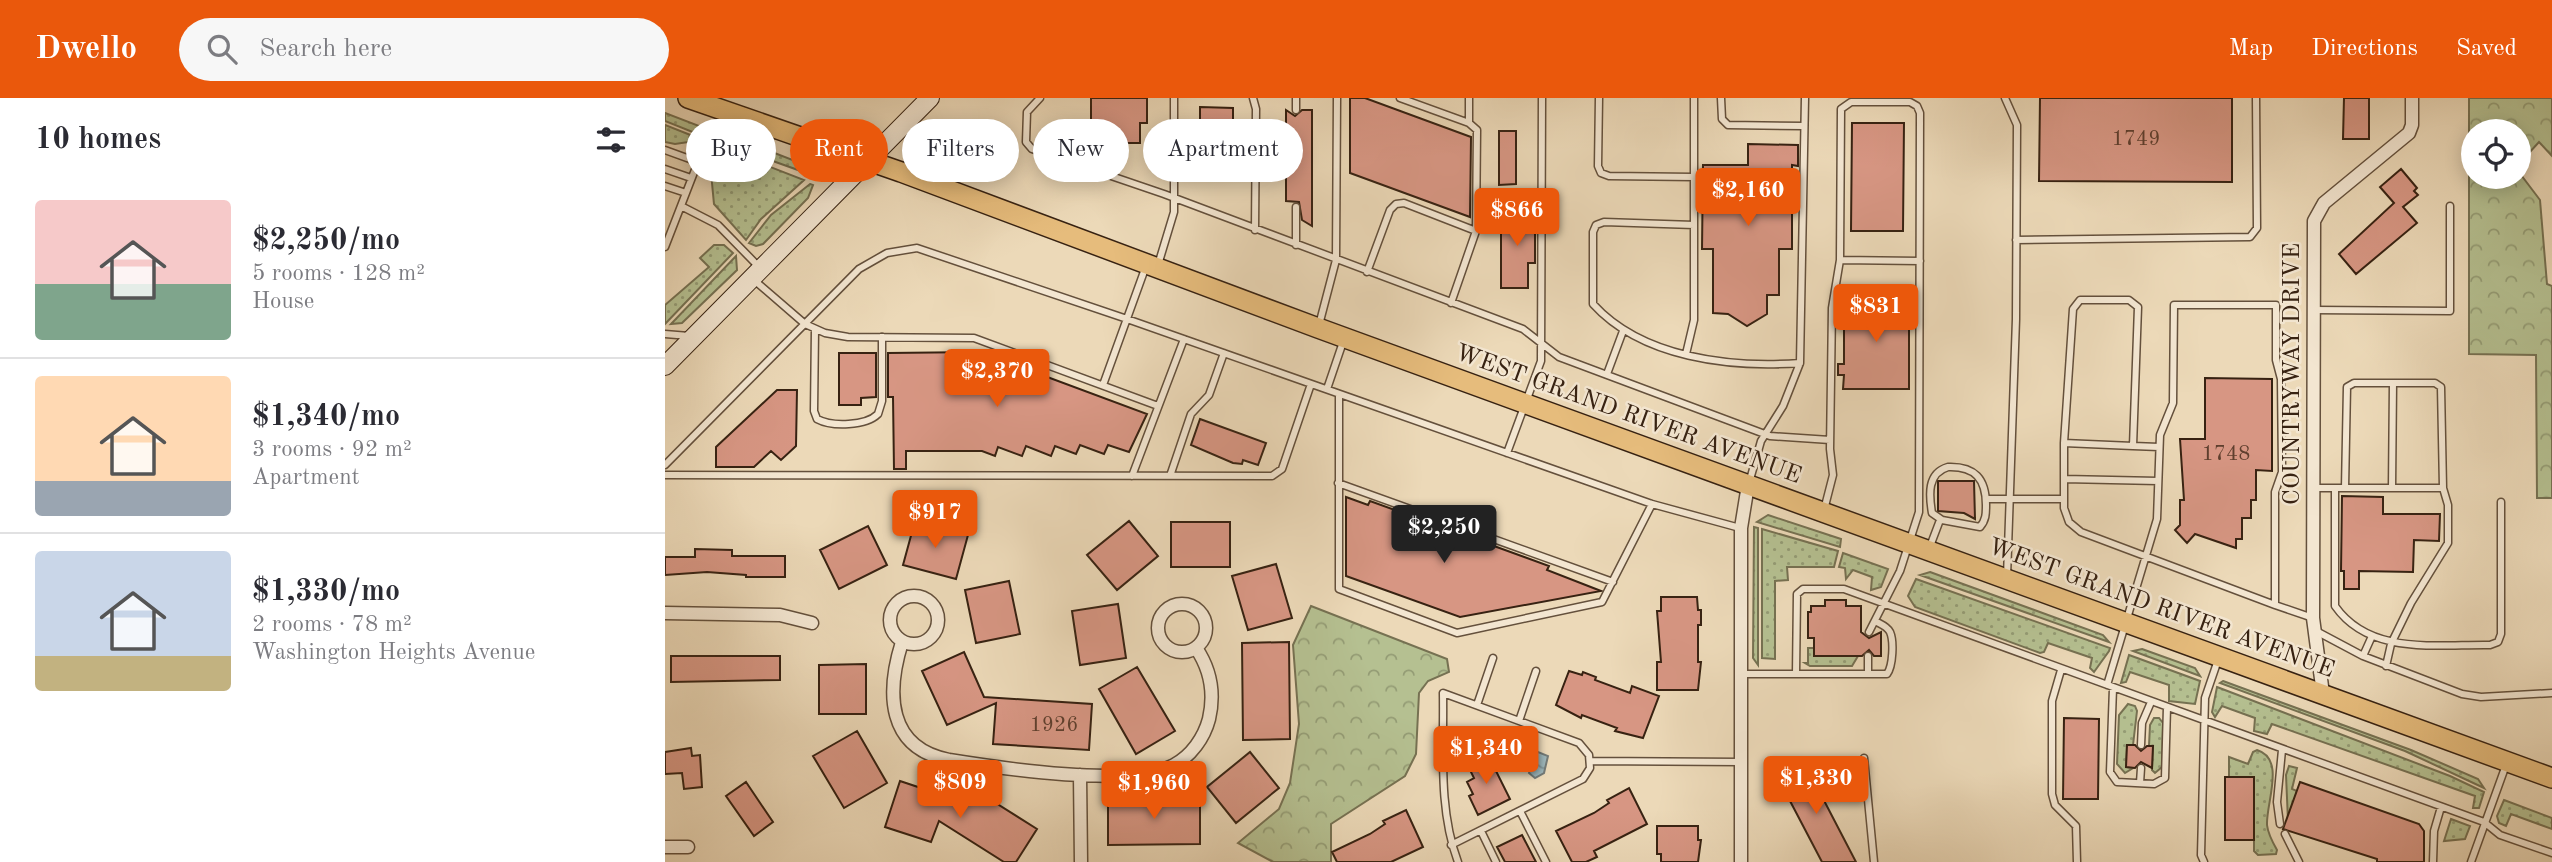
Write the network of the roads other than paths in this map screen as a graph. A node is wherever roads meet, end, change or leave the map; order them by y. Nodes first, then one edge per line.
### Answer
1 (688, 98) edge
2 (930, 98) edge
3 (1040, 98) edge
4 (1174, 98) edge
5 (1252, 98) edge
6 (1296, 98) edge
7 (1337, 98) edge
8 (1400, 98) edge
9 (1469, 98) edge
10 (1542, 98) edge
11 (1599, 98) edge
12 (1694, 98) edge
13 (1721, 98) edge
14 (1805, 98) edge
15 (2005, 98) edge
16 (2256, 98) edge
17 (2412, 98) edge
18 (1296, 110) dead end
19 (737, 116) junction
20 (734, 119) edge
21 (1469, 123) junction
22 (1804, 126) junction
23 (790, 134) edge
24 (888, 140) edge
25 (665, 150) edge
26 (686, 158) edge
27 (665, 169) edge
28 (888, 169) edge
29 (686, 176) edge
30 (1694, 177) junction
31 (689, 182) edge
32 (847, 182) edge
33 (665, 186) edge
34 (685, 193) junction
35 (1174, 198) junction
36 (681, 206) junction
37 (2451, 206) dead end
38 (1296, 207) dead end
39 (1694, 225) junction
40 (1255, 230) junction
41 (1476, 231) junction
42 (2016, 240) junction
43 (666, 243) edge
44 (1296, 245) junction
45 (1336, 260) junction
46 (1840, 260) junction
47 (1920, 261) junction
48 (1152, 267) junction
49 (1367, 272) junction
50 (757, 274) junction
51 (1451, 303) junction
52 (2314, 310) junction
53 (1127, 319) junction
54 (805, 324) junction
55 (1318, 328) junction
56 (815, 329) junction
57 (1623, 331) junction
58 (665, 334) edge
59 (694, 337) junction
60 (882, 337) junction
61 (1345, 338) junction
62 (1184, 339) junction
63 (1542, 345) junction
64 (1224, 353) junction
65 (1686, 354) junction
66 (1800, 363) junction
67 (665, 366) edge
68 (1607, 374) junction
69 (2393, 383) junction
70 (1311, 384) junction
71 (1103, 385) junction
72 (1327, 389) junction
73 (1339, 394) junction
74 (1526, 404) junction
75 (1158, 406) junction
76 (1765, 434) junction
77 (1830, 440) junction
78 (2064, 443) junction
79 (2133, 446) junction
80 (2159, 447) junction
81 (1507, 453) junction
82 (665, 465) edge
83 (665, 475) edge
84 (1132, 476) junction
85 (1170, 476) junction
86 (2064, 479) junction
87 (2158, 481) junction
88 (1338, 483) junction
89 (1748, 485) junction
90 (2314, 488) junction
91 (2335, 488) junction
92 (2344, 488) junction
93 (2392, 488) junction
94 (2443, 488) junction
95 (1986, 499) junction
96 (2009, 499) junction
97 (2064, 499) junction
98 (2501, 502) dead end
99 (1652, 504) junction
100 (1824, 512) junction
101 (1940, 520) junction
102 (1741, 528) junction
103 (1920, 547) junction
104 (2148, 556) junction
105 (2007, 579) junction
106 (1613, 582) junction
107 (1885, 604) junction
108 (2275, 605) junction
109 (665, 613) edge
110 (1875, 621) junction
111 (812, 623) dead end
112 (2127, 623) junction
113 (2314, 624) junction
114 (1869, 632) dead end
115 (2372, 636) junction
116 (902, 642) dead end
117 (2391, 644) junction
118 (1196, 648) dead end
119 (1868, 656) dead end
120 (2363, 656) junction
121 (1493, 657) dead end
122 (2220, 657) junction
123 (2386, 666) junction
124 (2061, 670) junction
125 (1536, 671) dead end
126 (1741, 674) junction
127 (1796, 674) junction
128 (1868, 674) junction
129 (2110, 687) junction
130 (2552, 693) edge
131 (2323, 694) junction
132 (2151, 702) junction
133 (1477, 705) junction
134 (2167, 707) junction
135 (2204, 720) junction
136 (1519, 721) junction
137 (2141, 746) dead end
138 (2283, 750) junction
139 (1864, 758) dead end
140 (1590, 761) junction
141 (1741, 762) junction
142 (2507, 762) junction
143 (2141, 768) dead end
144 (1080, 775) junction
145 (2552, 778) edge
146 (2140, 783) junction
147 (2441, 807) junction
148 (1520, 811) junction
149 (2484, 822) junction
150 (2280, 824) dead end
151 (1481, 831) junction
152 (2285, 834) dead end
153 (1451, 845) junction
154 (665, 847) edge
155 (688, 847) dead end
156 (2552, 853) edge
157 (1081, 862) edge
158 (1458, 862) edge
159 (1496, 862) edge
160 (1546, 862) edge
161 (1741, 862) edge
162 (1874, 862) edge
163 (2077, 862) edge
164 (2204, 862) edge
165 (2299, 862) edge
166 (2433, 862) edge
167 (2471, 862) edge

1 - 19 main road, WEST GRAND RIVER AVENUE
2 - 24 street
3 - 35 lane
4 - 35 lane
5 - 40 lane
6 - 18 lane
7 - 45 lane
8 - 21 lane
9 - 21 lane
10 - 63 lane
11 - 30 lane
12 - 30 lane
13 - 22 lane
14 - 22 lane
15 - 42 lane
16 - 42 lane
17 - 52 street, COUNTRYWAY DRIVE
19 - 20 lane
19 - 23 main road, WEST GRAND RIVER AVENUE
21 - 41 lane
22 - 66 lane
25 - 26 lane
27 - 29 lane
28 - 48 main road, WEST GRAND RIVER AVENUE
30 - 39 lane
31 - 34 lane
32 - 50 street
33 - 34 lane
34 - 36 lane
35 - 40 lane
35 - 48 lane
36 - 43 lane
36 - 50 lane
37 - 52 lane
38 - 44 lane
39 - 57 lane
39 - 65 lane
40 - 44 lane
41 - 49 lane
41 - 51 lane
42 - 96 lane
44 - 45 lane
45 - 49 lane
45 - 55 lane
46 - 47 lane
46 - 47 lane
46 - 77 lane
47 - 103 lane
48 - 53 lane
48 - 55 main road, WEST GRAND RIVER AVENUE
49 - 51 lane
50 - 54 lane
50 - 59 street
51 - 63 lane
52 - 90 street, COUNTRYWAY DRIVE
53 - 54 lane
53 - 62 lane
53 - 71 lane
54 - 56 lane
54 - 82 lane
55 - 61 main road, WEST GRAND RIVER AVENUE
56 - 60 lane
56 - 60 lane
57 - 65 lane
57 - 68 lane
58 - 59 lane
59 - 67 street
60 - 71 lane
61 - 72 lane
61 - 74 main road, WEST GRAND RIVER AVENUE
62 - 64 lane
62 - 75 lane
63 - 68 lane
63 - 74 lane
64 - 70 lane
64 - 85 lane
65 - 66 lane
66 - 76 lane
68 - 76 lane
69 - 92 lane
69 - 93 lane
69 - 94 lane
70 - 72 lane
70 - 85 lane
71 - 75 lane
72 - 73 lane
73 - 81 lane
73 - 88 lane
74 - 81 lane
74 - 89 main road, WEST GRAND RIVER AVENUE
75 - 84 lane
76 - 77 lane
76 - 89 lane
77 - 100 lane
78 - 79 lane
78 - 79 lane
78 - 86 lane
79 - 80 lane
80 - 87 lane
80 - 108 lane
81 - 99 lane
83 - 84 lane
84 - 85 lane
86 - 87 lane
86 - 97 lane
87 - 104 lane
88 - 106 lane
88 - 106 lane
89 - 100 main road, WEST GRAND RIVER AVENUE
89 - 102 street
90 - 91 lane
90 - 113 street, COUNTRYWAY DRIVE
91 - 92 lane
91 - 115 lane
92 - 93 lane
93 - 94 lane
94 - 117 lane
95 - 96 lane
95 - 101 lane
95 - 101 lane
96 - 97 lane
96 - 105 lane
97 - 104 lane
98 - 117 lane
99 - 102 lane
99 - 106 lane
100 - 103 main road, WEST GRAND RIVER AVENUE
101 - 103 lane
102 - 126 street
103 - 105 main road, WEST GRAND RIVER AVENUE
103 - 107 lane
104 - 108 lane
104 - 112 lane
105 - 112 main road, WEST GRAND RIVER AVENUE
107 - 110 lane
107 - 124 lane
107 - 127 lane
108 - 113 lane
109 - 111 street
110 - 114 lane
110 - 128 lane
112 - 122 main road, WEST GRAND RIVER AVENUE
112 - 129 lane
113 - 120 lane
113 - 131 street, COUNTRYWAY DRIVE
115 - 117 lane
115 - 120 lane
116 - 144 street
117 - 123 lane
118 - 144 street
119 - 128 lane
120 - 123 lane
121 - 133 lane
122 - 131 main road, WEST GRAND RIVER AVENUE
122 - 135 lane
123 - 130 lane
124 - 129 lane
124 - 163 lane
125 - 136 lane
126 - 127 lane
126 - 141 street
127 - 128 lane
129 - 132 lane
129 - 146 lane
131 - 142 main road, WEST GRAND RIVER AVENUE
132 - 134 lane
132 - 137 lane
133 - 136 lane
133 - 153 lane
134 - 135 lane
134 - 146 lane
135 - 138 lane
135 - 164 lane
136 - 140 lane
138 - 147 lane
138 - 150 lane
139 - 162 lane
140 - 141 lane
140 - 148 lane
141 - 161 street
142 - 145 main road, WEST GRAND RIVER AVENUE
142 - 149 lane
143 - 146 lane
144 - 157 street
147 - 149 lane
147 - 166 lane
148 - 151 lane
148 - 160 lane
149 - 156 lane
149 - 167 lane
151 - 153 lane
151 - 159 lane
152 - 165 lane
153 - 158 lane
154 - 155 street

